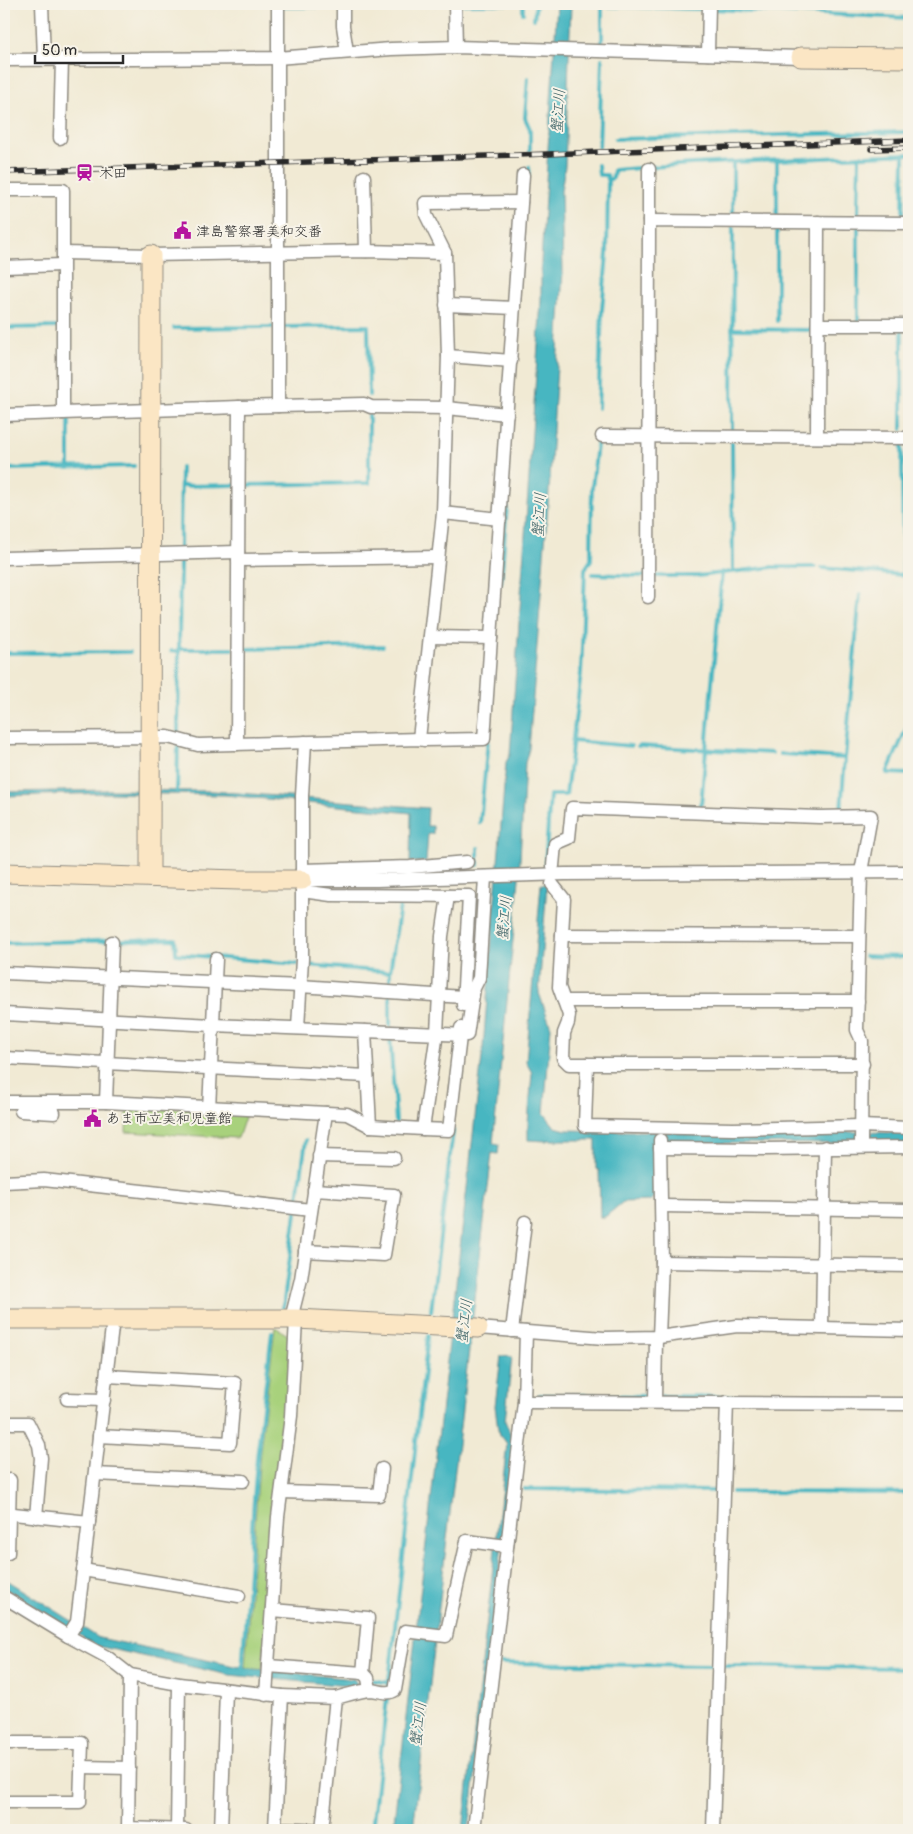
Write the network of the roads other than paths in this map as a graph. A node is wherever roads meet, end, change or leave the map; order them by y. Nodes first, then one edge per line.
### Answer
1 (42, 4) edge
2 (278, 4) edge
3 (344, 4) edge
4 (455, 4) edge
5 (709, 4) edge
6 (456, 47) junction
7 (346, 52) junction
8 (708, 54) junction
9 (277, 58) junction
10 (801, 58) joint
11 (909, 58) edge
12 (44, 59) junction
13 (62, 59) junction
14 (4, 60) edge
15 (60, 138) dead end
16 (649, 169) dead end
17 (523, 175) dead end
18 (364, 177) dead end
19 (4, 190) edge
20 (521, 202) junction
21 (648, 221) junction
22 (818, 222) junction
23 (909, 223) edge
24 (366, 251) junction
25 (277, 253) junction
26 (445, 253) junction
27 (151, 255) junction
28 (63, 259) junction
29 (4, 267) edge
30 (446, 305) junction
31 (514, 308) junction
32 (818, 325) junction
33 (909, 325) edge
34 (448, 356) junction
35 (511, 361) junction
36 (239, 406) junction
37 (278, 406) junction
38 (446, 408) junction
39 (151, 410) junction
40 (63, 413) junction
41 (507, 414) junction
42 (4, 415) edge
43 (602, 436) dead end
44 (648, 437) junction
45 (817, 437) junction
46 (909, 438) edge
47 (443, 514) junction
48 (500, 518) junction
49 (151, 554) junction
50 (238, 556) junction
51 (438, 557) junction
52 (4, 558) edge
53 (648, 597) dead end
54 (430, 637) junction
55 (491, 638) junction
56 (151, 737) junction
57 (4, 738) edge
58 (419, 738) junction
59 (304, 742) junction
60 (237, 744) junction
61 (467, 862) dead end
62 (553, 866) dead end
63 (4, 872) edge
64 (861, 872) junction
65 (909, 872) edge
66 (487, 876) junction
67 (150, 877) junction
68 (301, 880) junction
69 (552, 884) dead end
70 (448, 896) junction
71 (562, 935) junction
72 (859, 936) junction
73 (112, 942) dead end
74 (216, 959) dead end
75 (4, 973) edge
76 (111, 977) junction
77 (215, 982) junction
78 (300, 986) junction
79 (438, 996) junction
80 (463, 997) junction
81 (564, 1001) junction
82 (858, 1001) junction
83 (4, 1014) edge
84 (109, 1019) junction
85 (213, 1025) junction
86 (298, 1028) junction
87 (365, 1031) junction
88 (437, 1033) junction
89 (461, 1035) junction
90 (4, 1058) edge
91 (108, 1063) junction
92 (587, 1064) junction
93 (862, 1064) junction
94 (211, 1068) junction
95 (367, 1076) junction
96 (4, 1102) edge
97 (106, 1102) junction
98 (209, 1109) junction
99 (4, 1110) edge
100 (54, 1113) dead end
101 (326, 1113) junction
102 (370, 1126) junction
103 (861, 1128) junction
104 (909, 1128) edge
105 (423, 1129) junction
106 (661, 1130) junction
107 (861, 1145) junction
108 (660, 1147) junction
109 (825, 1147) junction
110 (909, 1147) edge
111 (319, 1156) junction
112 (394, 1158) dead end
113 (4, 1182) edge
114 (314, 1190) junction
115 (662, 1206) junction
116 (824, 1208) junction
117 (302, 1209) junction
118 (909, 1210) edge
119 (525, 1222) dead end
120 (305, 1251) junction
121 (662, 1262) junction
122 (823, 1265) junction
123 (909, 1266) edge
124 (4, 1319) edge
125 (113, 1319) junction
126 (294, 1319) junction
127 (822, 1327) junction
128 (478, 1328) joint
129 (909, 1330) edge
130 (512, 1331) junction
131 (526, 1332) junction
132 (657, 1337) junction
133 (106, 1376) junction
134 (67, 1399) dead end
135 (104, 1400) junction
136 (524, 1402) junction
137 (655, 1402) junction
138 (727, 1402) junction
139 (909, 1404) edge
140 (12, 1422) dead end
141 (99, 1436) junction
142 (382, 1469) dead end
143 (95, 1474) junction
144 (10, 1480) dead end
145 (243, 1481) dead end
146 (282, 1492) junction
147 (6, 1513) edge
148 (36, 1517) junction
149 (89, 1522) junction
150 (502, 1545) junction
151 (8, 1553) dead end
152 (83, 1570) junction
153 (240, 1596) dead end
154 (4, 1598) edge
155 (272, 1610) junction
156 (72, 1630) junction
157 (268, 1672) junction
158 (363, 1673) junction
159 (130, 1675) junction
160 (179, 1684) junction
161 (226, 1690) junction
162 (370, 1690) junction
163 (266, 1695) junction
164 (282, 1696) junction
165 (336, 1698) junction
166 (4, 1743) edge
167 (81, 1767) junction
168 (129, 1768) junction
169 (4, 1802) edge
170 (177, 1830) edge
171 (186, 1830) edge
172 (221, 1830) edge
173 (322, 1830) edge
174 (326, 1830) edge
175 (474, 1830) edge
176 (713, 1830) edge

1 - 12 street
2 - 9 street
3 - 7 street
4 - 6 street
5 - 8 street
6 - 7 street
6 - 8 street
7 - 9 street
8 - 10 street
9 - 13 street
9 - 25 street
10 - 11 street
12 - 13 street
12 - 14 street
13 - 15 street
16 - 21 street
17 - 20 street
18 - 24 street
19 - 28 street
20 - 26 street
20 - 31 street
21 - 22 street
21 - 44 street
22 - 23 street
22 - 32 street
24 - 25 street
24 - 26 street
25 - 27 street
25 - 37 street
26 - 30 street
27 - 28 street
27 - 39 street
28 - 29 street
28 - 40 street
30 - 31 street
30 - 34 street
31 - 35 street
32 - 33 street
32 - 45 street
34 - 35 street
34 - 38 street
35 - 41 street
36 - 37 street
36 - 39 street
36 - 50 street
37 - 38 street
38 - 41 street
38 - 47 street
39 - 40 street
39 - 49 street
40 - 42 street
41 - 48 street
43 - 44 street
44 - 45 street
44 - 53 street
45 - 46 street
47 - 48 street
47 - 51 street
48 - 55 street
49 - 50 street
49 - 52 street
49 - 56 street
50 - 51 street
50 - 60 street
51 - 54 street
54 - 55 street
54 - 58 street
55 - 58 street
56 - 57 street
56 - 60 street
56 - 67 street
58 - 59 street
59 - 60 street
59 - 68 street
61 - 68 street
62 - 64 street
63 - 67 street
64 - 65 street
64 - 66 street
64 - 72 street
66 - 68 street
66 - 89 street
67 - 68 street
68 - 70 street
68 - 78 street
69 - 71 street
70 - 79 street
70 - 80 street
71 - 72 street
71 - 81 street
72 - 82 street
73 - 76 street
74 - 77 street
75 - 76 street
76 - 77 street
76 - 84 street
77 - 78 street
77 - 85 street
78 - 79 street
78 - 86 street
79 - 80 street
79 - 88 street
80 - 89 street
81 - 82 street
81 - 92 street
82 - 93 street
83 - 84 street
84 - 85 street
84 - 91 street
85 - 86 street
85 - 94 street
86 - 87 street
87 - 88 street
87 - 95 street
88 - 89 street
88 - 105 street
89 - 105 street
90 - 91 street
91 - 94 street
91 - 97 street
92 - 93 street
92 - 106 street
93 - 103 street
94 - 95 street
94 - 98 street
95 - 102 street
96 - 97 street
97 - 98 street
98 - 101 street
99 - 100 street
101 - 102 street
101 - 111 street
102 - 105 street
103 - 104 street
103 - 106 street
103 - 107 street
106 - 108 street
107 - 109 street
107 - 110 street
108 - 109 street
108 - 115 street
109 - 116 street
111 - 112 street
111 - 114 street
113 - 117 street
114 - 117 street
114 - 120 street
115 - 116 street
115 - 121 street
116 - 118 street
116 - 122 street
117 - 120 street
119 - 130 street
120 - 126 street
121 - 122 street
121 - 132 street
122 - 123 street
122 - 127 street
124 - 125 street
125 - 126 street
125 - 133 street
126 - 128 street
126 - 146 street
127 - 129 street
127 - 132 street
128 - 130 street
130 - 131 street
131 - 132 street
131 - 136 street
132 - 137 street
133 - 135 street
133 - 141 street
134 - 135 street
135 - 141 street
136 - 137 street
136 - 150 street
137 - 138 street
138 - 139 street
138 - 176 street
140 - 148 street
141 - 143 street
142 - 146 street
143 - 145 street
143 - 149 street
144 - 147 street
146 - 155 street
147 - 148 street
147 - 151 street
148 - 149 street
149 - 152 street
150 - 162 street
150 - 175 street
152 - 153 street
152 - 156 street
154 - 156 street
155 - 157 street
155 - 158 street
156 - 159 street
157 - 158 street
157 - 163 street
158 - 162 street
159 - 160 street
159 - 168 street
160 - 161 street
160 - 170 street
161 - 163 street
161 - 172 street
162 - 165 street
163 - 164 street
164 - 165 street
164 - 173 street
165 - 173 street
166 - 167 street
167 - 168 street
167 - 169 street
168 - 170 street
170 - 171 street
173 - 174 street

